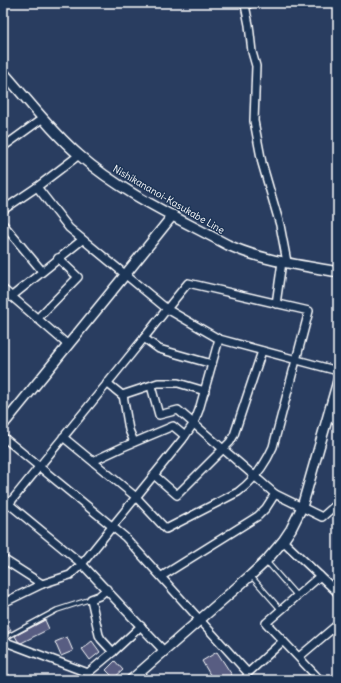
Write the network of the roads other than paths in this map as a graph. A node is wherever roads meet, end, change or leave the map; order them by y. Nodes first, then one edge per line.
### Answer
1 (252, 3) edge
2 (3, 72) edge
3 (43, 118) junction
4 (3, 147) edge
5 (79, 156) junction
6 (37, 187) junction
7 (3, 210) edge
8 (173, 215) junction
9 (3, 224) edge
10 (82, 240) junction
11 (58, 258) junction
12 (285, 262) junction
13 (42, 271) junction
14 (338, 272) edge
15 (125, 275) junction
16 (3, 289) edge
17 (11, 296) junction
18 (276, 304) junction
19 (167, 309) junction
20 (37, 319) junction
21 (144, 338) junction
22 (219, 339) junction
23 (68, 345) junction
24 (262, 351) junction
25 (296, 359) junction
26 (212, 364) junction
27 (338, 372) edge
28 (338, 381) edge
29 (107, 382) junction
30 (151, 386) junction
31 (205, 391) junction
32 (123, 395) junction
33 (328, 416) junction
34 (338, 421) edge
35 (194, 423) junction
36 (3, 425) edge
37 (185, 436) junction
38 (3, 437) edge
39 (63, 437) junction
40 (134, 442) junction
41 (223, 450) junction
42 (93, 461) junction
43 (39, 466) junction
44 (154, 475) junction
45 (254, 477) junction
46 (275, 494) junction
47 (136, 497) junction
48 (338, 503) edge
49 (302, 507) junction
50 (113, 526) junction
51 (284, 541) junction
52 (3, 559) edge
53 (266, 561) junction
54 (82, 564) junction
55 (251, 575) junction
56 (162, 576) junction
57 (320, 576) junction
58 (42, 584) junction
59 (107, 589) junction
60 (338, 593) edge
61 (297, 596) junction
62 (91, 600) junction
63 (3, 603) edge
64 (280, 610) junction
65 (200, 619) junction
66 (338, 624) edge
67 (141, 626) junction
68 (3, 640) edge
69 (283, 641) junction
70 (164, 650) junction
71 (113, 652) junction
72 (299, 657) junction
73 (248, 673) junction
74 (131, 680) edge
75 (241, 680) edge
76 (320, 680) edge

1 - 12 street
2 - 3 street, Nishikananoi-Kasukabe Line
3 - 4 street
3 - 5 street, Nishikananoi-Kasukabe Line
5 - 6 street
5 - 8 street, Nishikananoi-Kasukabe Line
6 - 7 street
6 - 10 street
8 - 12 street, Nishikananoi-Kasukabe Line
8 - 15 street
9 - 13 street
10 - 11 street
10 - 15 street
11 - 13 street
11 - 20 street
12 - 14 street, Nishikananoi-Kasukabe Line
12 - 18 street
13 - 17 street
15 - 19 street
15 - 23 street
16 - 17 street
17 - 20 street
18 - 19 street
18 - 25 street
19 - 21 street
19 - 22 street
20 - 23 street
21 - 26 street
21 - 29 street
22 - 24 street
22 - 26 street
23 - 36 street
24 - 25 street
24 - 41 street
25 - 27 street
25 - 45 street
26 - 31 street
28 - 33 street
29 - 32 street
29 - 39 street
30 - 31 street
30 - 32 street
30 - 35 street
31 - 35 street
32 - 40 street
33 - 34 street
33 - 49 street
35 - 37 street
35 - 41 street
37 - 40 street
37 - 44 street
38 - 43 street
39 - 42 street
39 - 43 street
40 - 42 street
41 - 44 street
41 - 45 street
42 - 47 street
43 - 50 street
43 - 54 street
44 - 47 street
45 - 46 street
45 - 47 street
46 - 49 street
46 - 56 street
47 - 50 street
48 - 49 street
49 - 51 street
50 - 54 street
50 - 56 street
51 - 53 street
51 - 57 street
52 - 58 street
53 - 55 street
53 - 61 lane
54 - 58 street
54 - 59 street
55 - 64 lane
55 - 65 street
56 - 65 street
57 - 60 street
57 - 61 street
58 - 63 street
59 - 62 street
59 - 67 street
61 - 64 street
62 - 68 lane
62 - 71 street
64 - 69 street
65 - 70 street
65 - 73 street
66 - 72 street
67 - 70 street
67 - 71 street
68 - 71 street
69 - 72 street
69 - 73 street
70 - 74 street
72 - 76 street
73 - 75 lane

